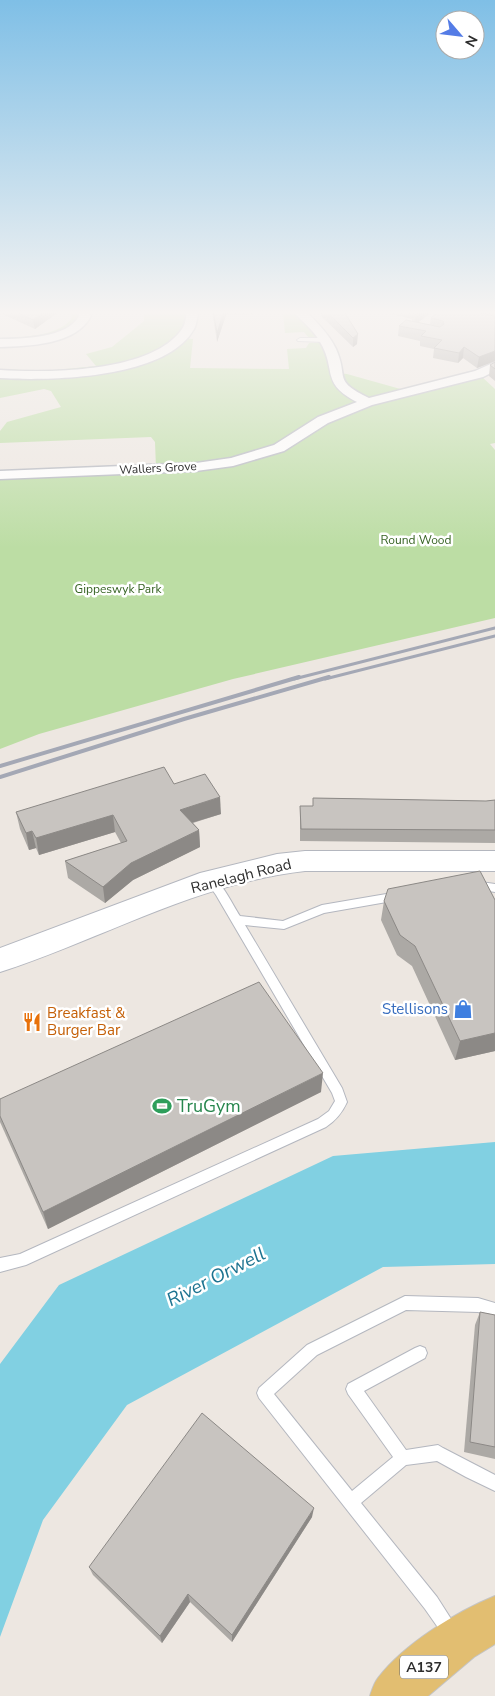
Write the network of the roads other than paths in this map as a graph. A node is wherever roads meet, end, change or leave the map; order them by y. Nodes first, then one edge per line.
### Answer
1 (334, 389) edge
2 (345, 389) edge
3 (418, 389) edge
4 (368, 402) junction
5 (308, 429) junction
6 (0, 475) edge
7 (495, 861) edge
8 (210, 880) junction
9 (459, 886) edge
10 (495, 888) edge
11 (411, 894) edge
12 (237, 920) junction
13 (0, 960) edge
14 (0, 1265) edge
15 (495, 1310) edge
16 (420, 1353) dead end
17 (403, 1458) junction
18 (495, 1483) edge
19 (350, 1502) junction
20 (476, 1630) edge
21 (394, 1696) edge

1 - 5 street, Wallers Grove
2 - 4 street
3 - 4 street, Wallers Grove
4 - 5 street, Wallers Grove
5 - 6 street, Wallers Grove
7 - 8 main road, Ranelagh Road
8 - 12 lane
8 - 13 main road, Ranelagh Road
9 - 10 lane
11 - 12 lane
12 - 14 lane
15 - 19 lane
16 - 17 lane
17 - 18 lane
17 - 19 lane
19 - 20 lane
20 - 21 main road, A137

